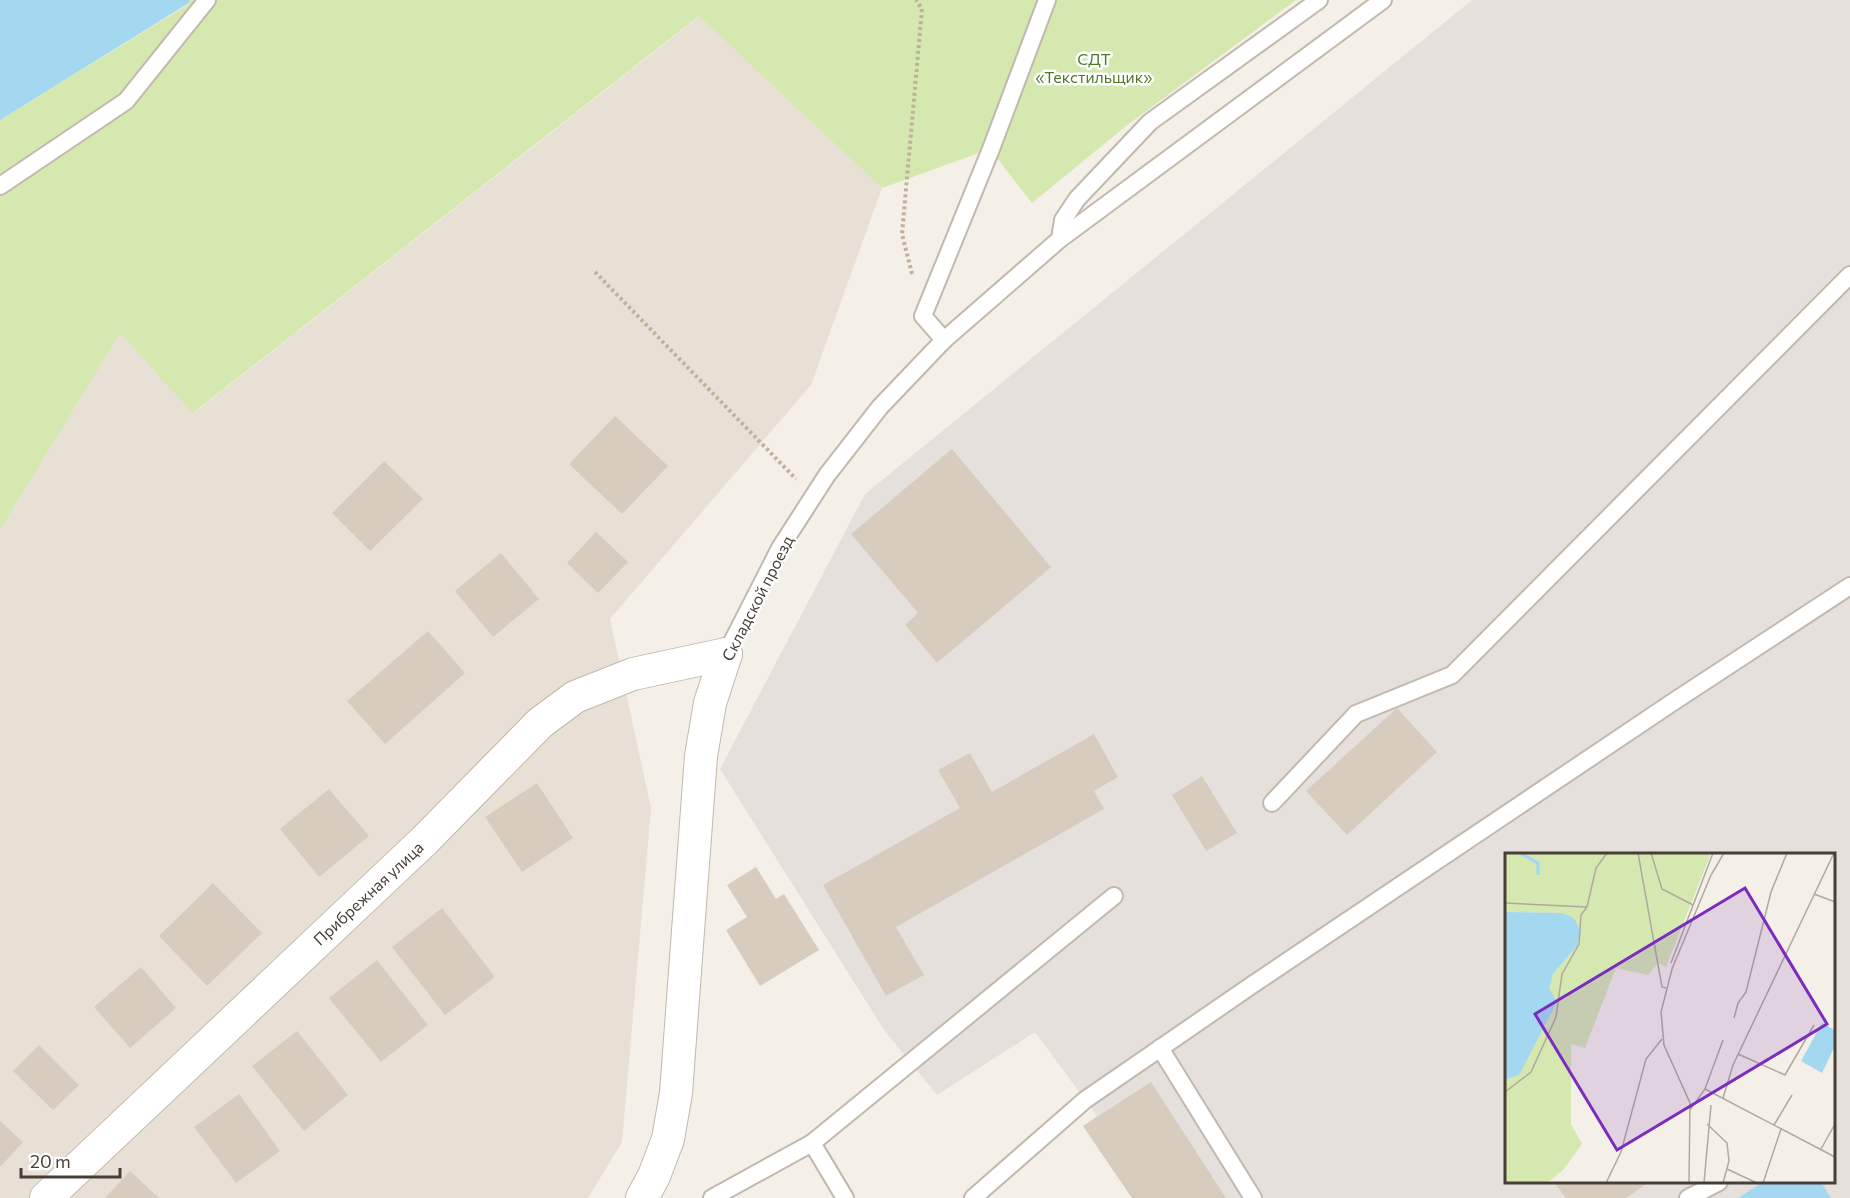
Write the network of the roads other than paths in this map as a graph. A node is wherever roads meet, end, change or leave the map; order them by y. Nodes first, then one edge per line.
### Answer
1 (207, 0) edge
2 (1047, 0) edge
3 (1318, 0) edge
4 (1383, 0) edge
5 (0, 186) edge
6 (1060, 239) junction
7 (1850, 275) edge
8 (944, 340) junction
9 (1850, 586) edge
10 (726, 654) junction
11 (1272, 803) dead end
12 (1114, 897) dead end
13 (1160, 1048) junction
14 (812, 1143) junction
15 (1717, 1183) edge
16 (46, 1198) edge
17 (642, 1198) edge
18 (712, 1198) edge
19 (845, 1198) edge
20 (973, 1198) edge
21 (1253, 1198) edge
22 (1688, 1198) edge

1 - 5 lane
2 - 8 lane
3 - 6 lane
4 - 6 lane, Складской проезд
6 - 8 lane, Складской проезд
7 - 11 lane
8 - 10 lane, Складской проезд
9 - 13 lane
10 - 16 street, Прибрежная улица
10 - 17 street, Складской проезд
12 - 14 lane
13 - 20 lane
13 - 21 lane
14 - 18 lane
14 - 19 lane
15 - 22 lane

